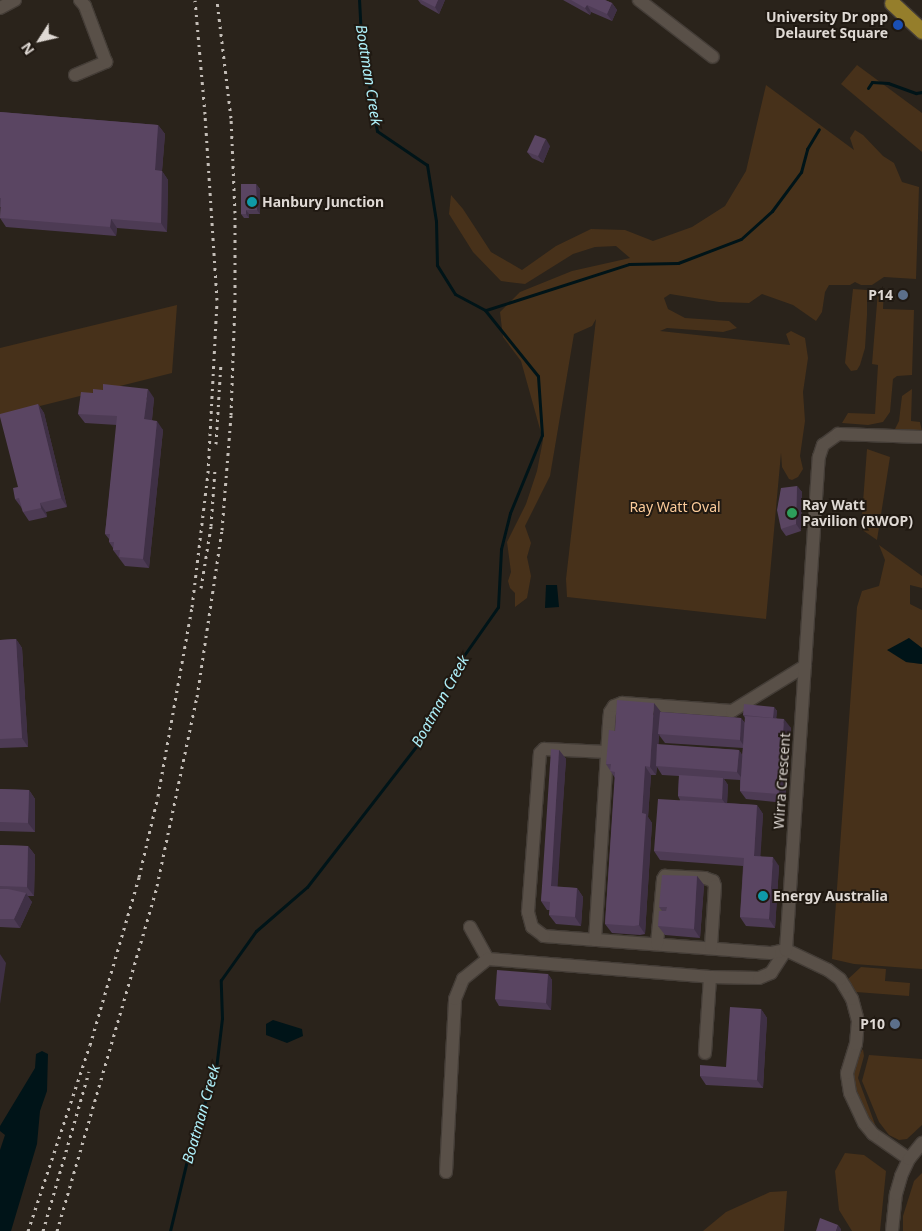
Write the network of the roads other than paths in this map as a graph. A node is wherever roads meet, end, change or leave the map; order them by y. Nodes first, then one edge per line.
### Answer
1 (16, 0) edge
2 (80, 0) edge
3 (639, 0) edge
4 (891, 1) edge
5 (0, 8) edge
6 (922, 22) edge
7 (922, 31) edge
8 (713, 58) dead end
9 (75, 75) dead end
10 (922, 437) edge
11 (805, 666) junction
12 (607, 752) junction
13 (470, 927) dead end
14 (595, 940) junction
15 (657, 944) junction
16 (710, 947) junction
17 (786, 950) junction
18 (488, 959) junction
19 (710, 977) junction
20 (705, 1053) dead end
21 (922, 1143) edge
22 (909, 1159) junction
23 (446, 1172) dead end
24 (892, 1231) edge

1 - 5 street
2 - 9 street
3 - 8 street
4 - 6 main road
4 - 7 main road
10 - 11 street, Wirra Crescent
11 - 12 street
11 - 17 street, Wirra Crescent
12 - 14 street
12 - 14 street
13 - 18 street
14 - 15 street
15 - 16 street
15 - 16 street
16 - 17 street
17 - 19 street
17 - 22 street
18 - 19 street
18 - 23 street
19 - 20 street
21 - 22 street
22 - 24 street

